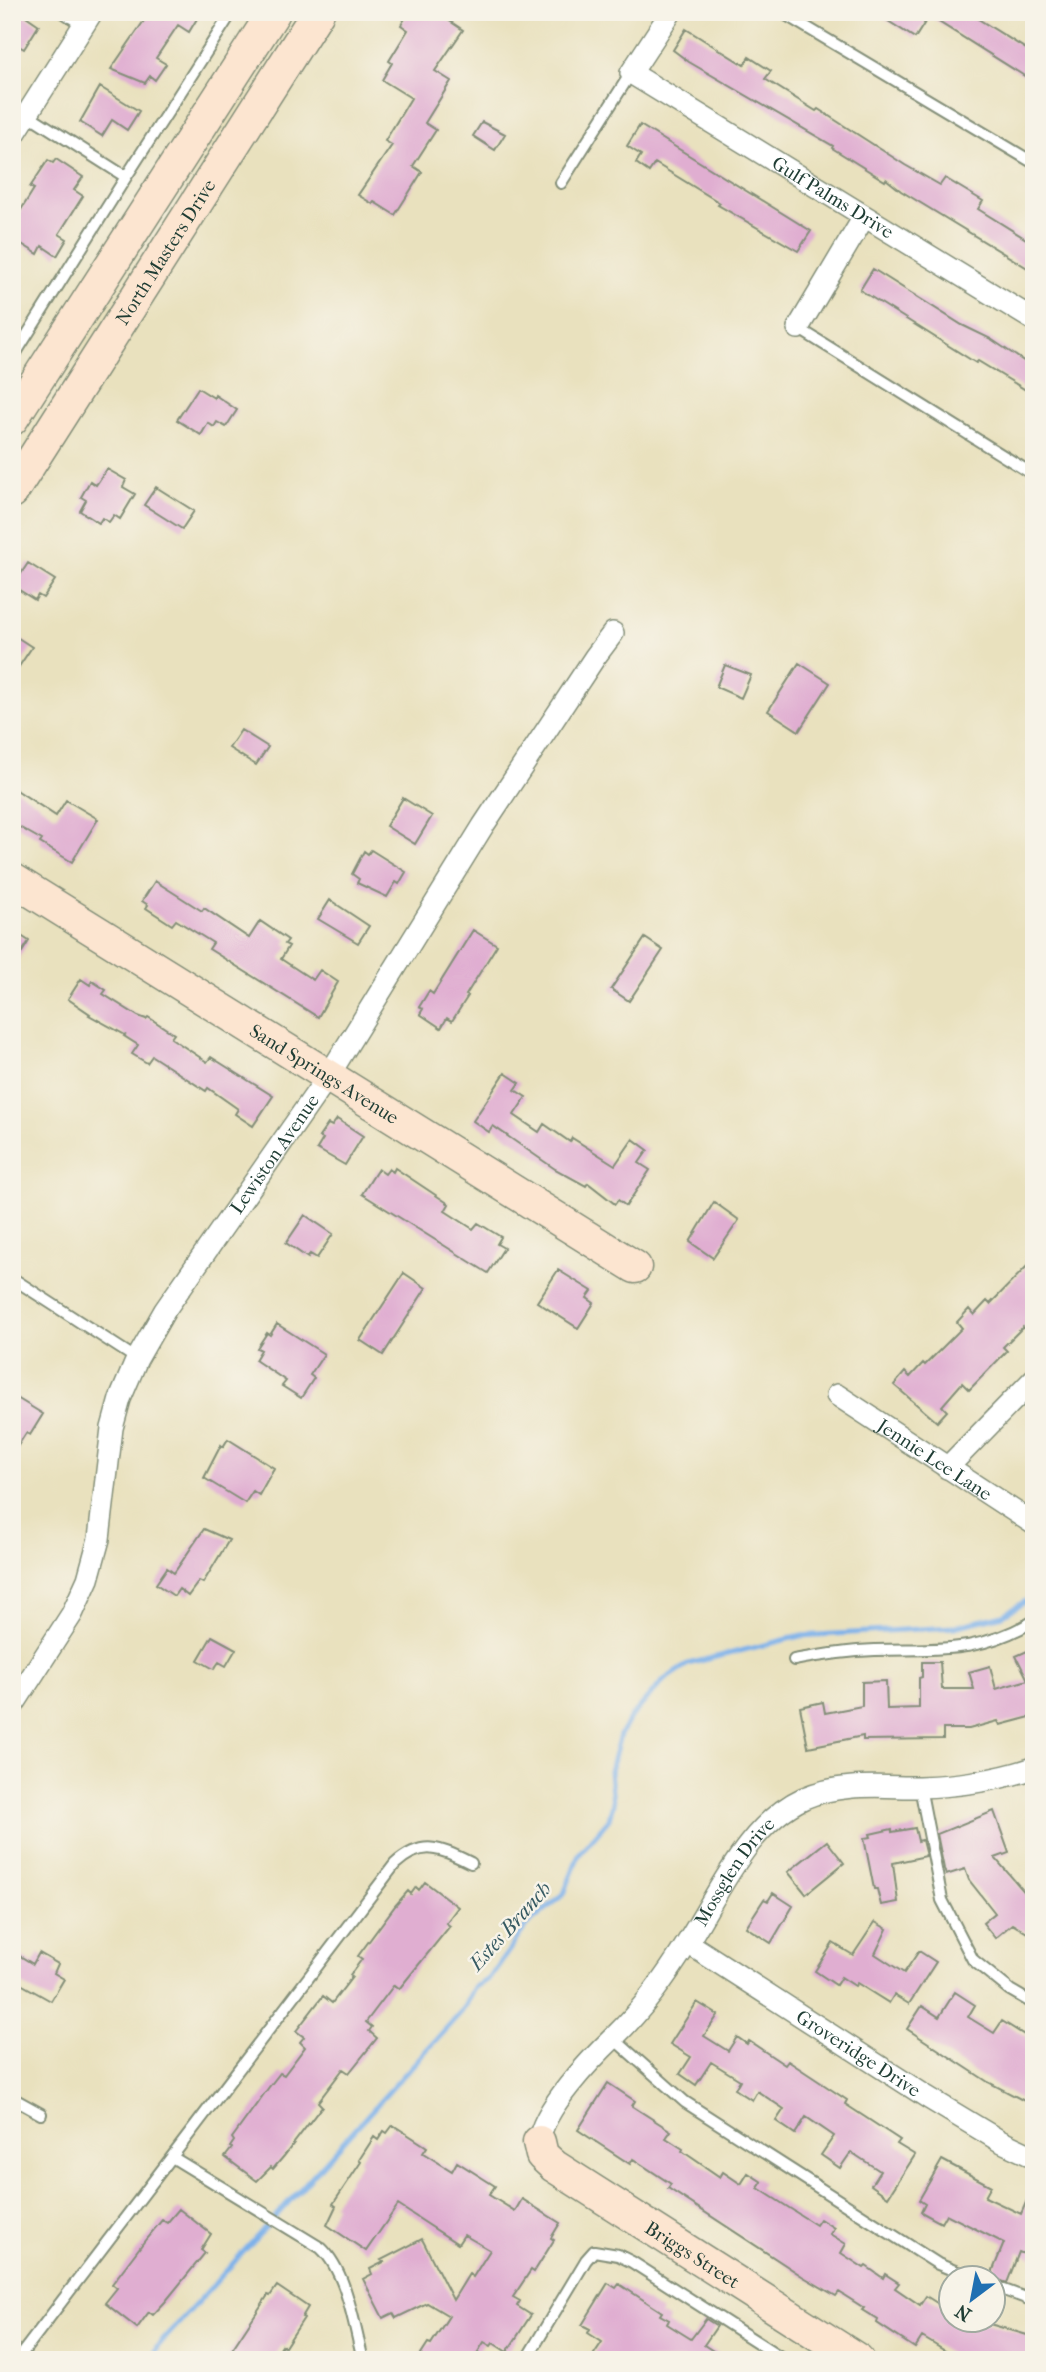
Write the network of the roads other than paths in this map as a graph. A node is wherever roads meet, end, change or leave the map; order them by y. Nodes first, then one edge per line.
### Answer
1 (63, 12) edge
2 (232, 12) edge
3 (671, 12) edge
4 (781, 12) edge
5 (273, 13) edge
6 (88, 19) edge
7 (312, 23) edge
8 (631, 73) junction
9 (19, 122) edge
10 (1034, 163) edge
11 (127, 177) junction
12 (561, 183) dead end
13 (864, 217) junction
14 (1034, 320) edge
15 (798, 328) joint
16 (64, 339) junction
17 (12, 359) edge
18 (97, 360) junction
19 (12, 419) edge
20 (1034, 475) edge
21 (12, 492) edge
22 (614, 633) dead end
23 (12, 879) edge
24 (328, 1075) junction
25 (635, 1267) dead end
26 (12, 1278) edge
27 (137, 1359) junction
28 (1034, 1379) edge
29 (836, 1395) dead end
30 (947, 1468) junction
31 (1034, 1524) edge
32 (1034, 1621) edge
33 (794, 1660) dead end
34 (12, 1707) edge
35 (1033, 1771) edge
36 (920, 1787) junction
37 (471, 1863) dead end
38 (688, 1943) junction
39 (1034, 2004) edge
40 (613, 2038) junction
41 (12, 2098) edge
42 (41, 2114) dead end
43 (539, 2142) joint
44 (172, 2157) junction
45 (1034, 2157) edge
46 (938, 2264) edge
47 (1007, 2291) edge
48 (1034, 2301) edge
49 (17, 2360) edge
50 (363, 2360) edge
51 (527, 2360) edge
52 (785, 2360) edge
53 (858, 2360) edge

1 - 6 lane
2 - 11 lane
3 - 8 street
4 - 10 lane
5 - 7 street
5 - 16 street, North Masters Drive
6 - 9 street
7 - 18 street, North Masters Drive
8 - 12 lane
8 - 13 street, Gulf Palms Drive
9 - 11 lane
11 - 17 lane
13 - 14 street, Gulf Palms Drive
13 - 15 street
15 - 20 lane
16 - 18 street
16 - 19 street, North Masters Drive
18 - 21 street, North Masters Drive
22 - 24 street, Lewiston Avenue
23 - 24 street, Sand Springs Avenue
24 - 25 street, Sand Springs Avenue
24 - 27 street, Lewiston Avenue
26 - 27 lane
27 - 34 street, Lewiston Avenue
28 - 30 street
29 - 30 street, Jennie Lee Lane
30 - 31 street, Jennie Lee Lane
32 - 33 lane
35 - 36 street, Mossglen Drive
36 - 38 street, Mossglen Drive
36 - 39 lane
37 - 44 lane
38 - 40 street, Mossglen Drive
38 - 45 street, Groveridge Drive
40 - 43 street, Mossglen Drive
40 - 46 lane
41 - 42 lane
43 - 53 street, Briggs Street
44 - 49 lane
44 - 50 lane
47 - 48 lane
51 - 52 lane

